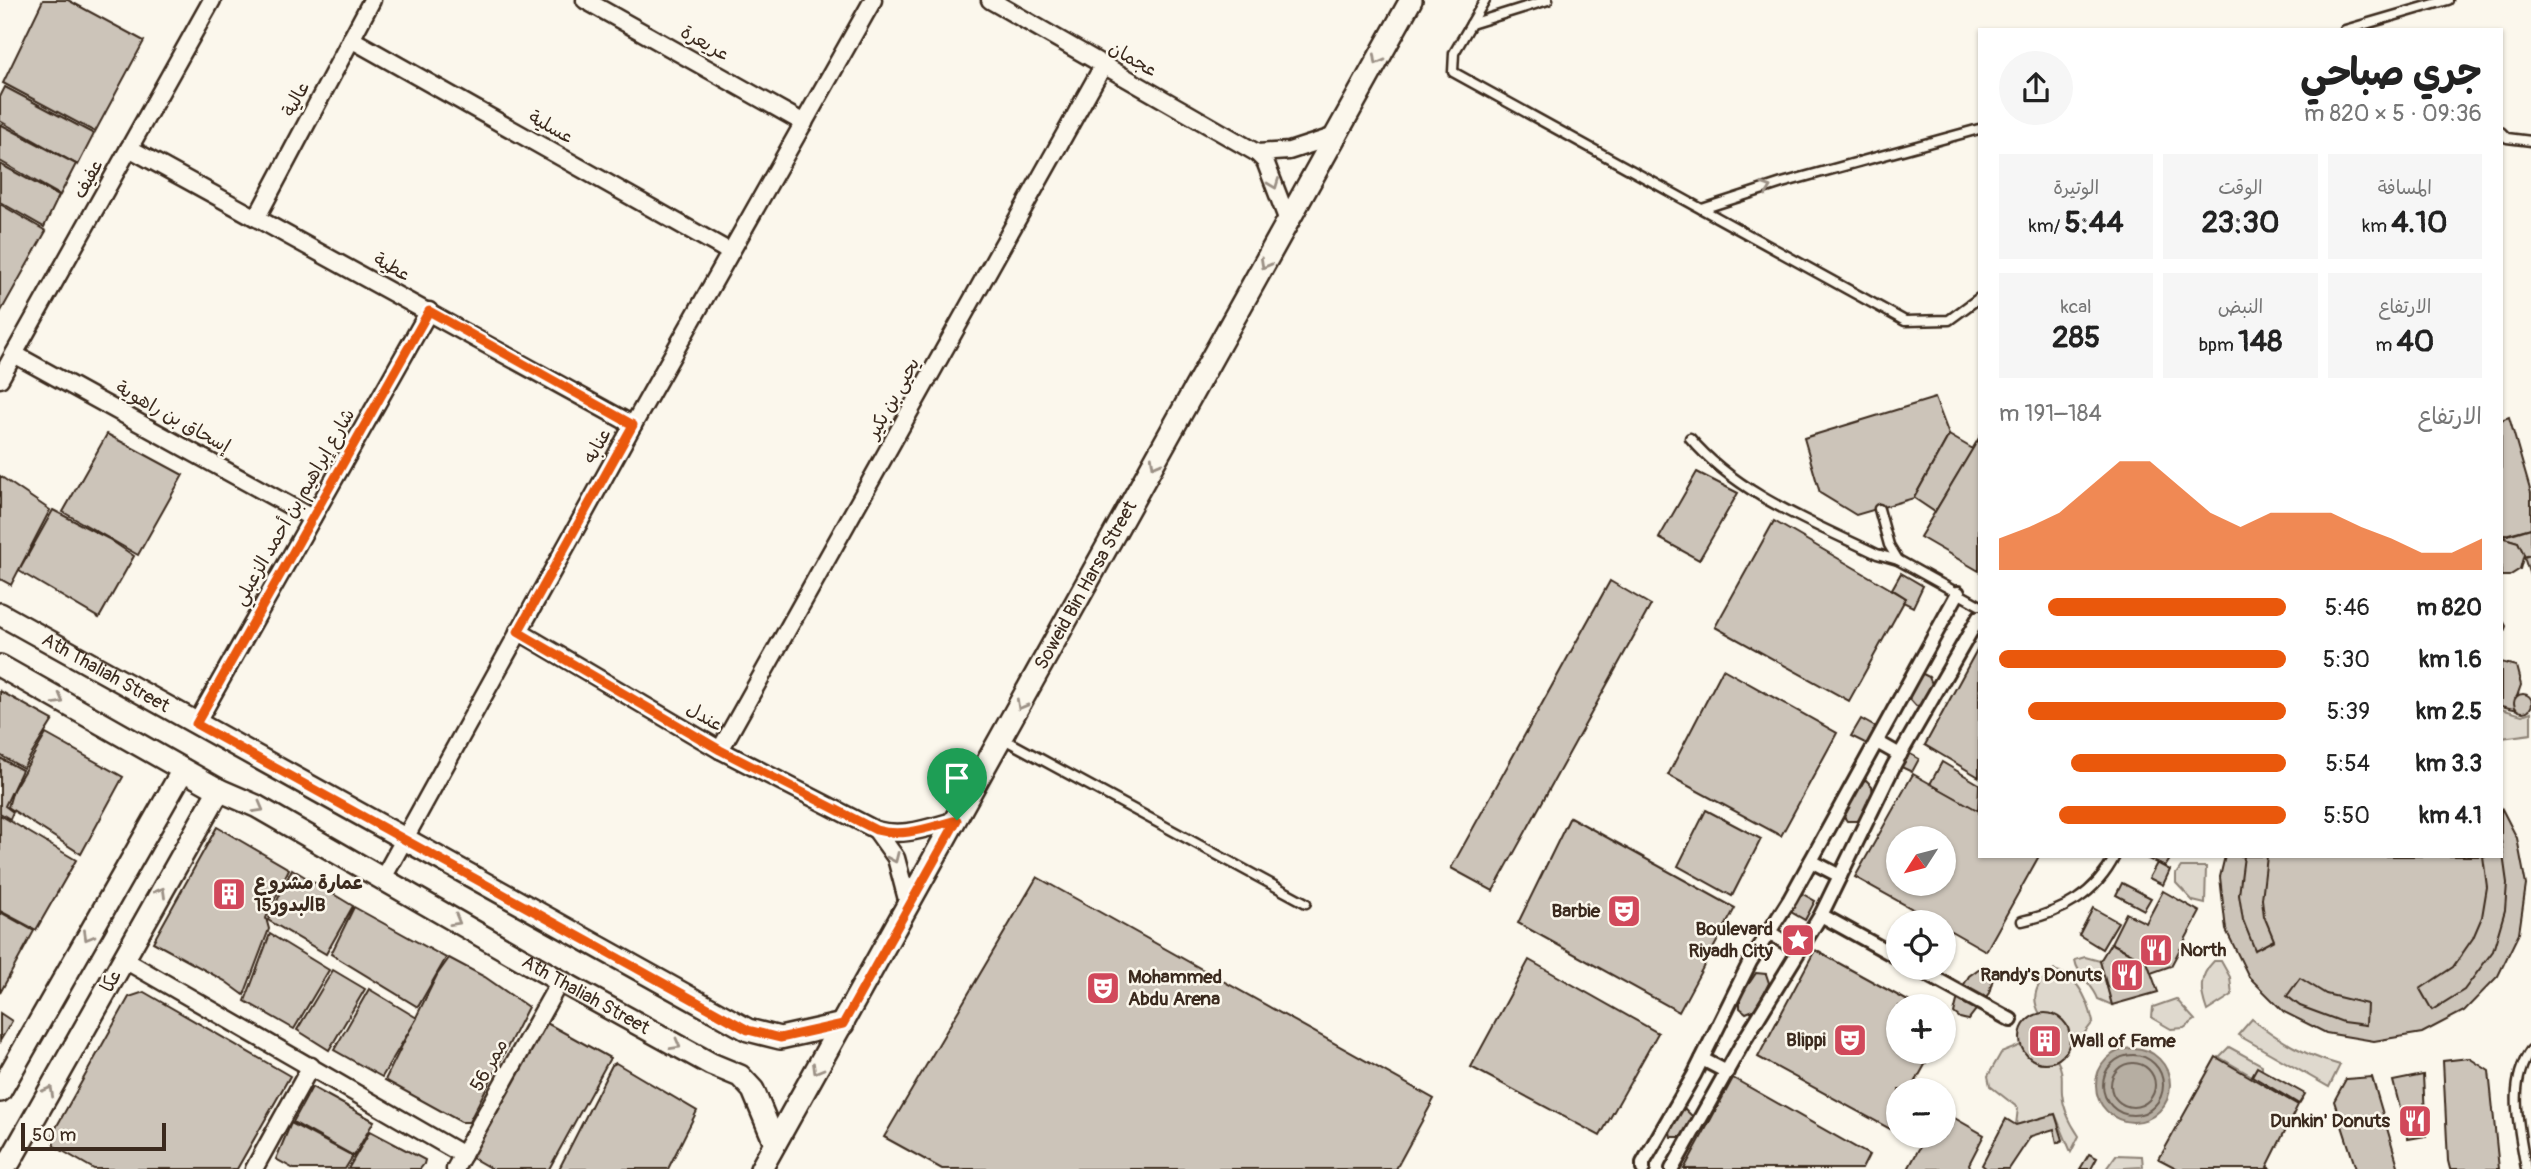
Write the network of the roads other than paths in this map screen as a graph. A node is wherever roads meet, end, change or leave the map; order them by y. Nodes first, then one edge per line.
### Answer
1 (212, 0) edge
2 (372, 0) edge
3 (585, 0) edge
4 (873, 0) edge
5 (990, 0) edge
6 (1485, 0) edge
7 (1548, 0) edge
8 (2448, 0) edge
9 (1408, 3) edge
10 (1471, 24) junction
11 (2352, 28) edge
12 (351, 39) junction
13 (1103, 66) junction
14 (804, 123) junction
15 (1978, 129) edge
16 (2503, 134) edge
17 (1335, 136) junction
18 (2531, 141) edge
19 (129, 148) junction
20 (1257, 153) junction
21 (1702, 209) junction
22 (257, 217) junction
23 (1288, 221) junction
24 (730, 252) junction
25 (1978, 299) edge
26 (429, 311) junction
27 (14, 354) junction
28 (0, 379) edge
29 (633, 425) junction
30 (1690, 438) dead end
31 (1879, 509) dead end
32 (312, 518) junction
33 (1898, 560) junction
34 (1958, 593) junction
35 (1978, 604) edge
36 (0, 614) edge
37 (1978, 619) edge
38 (518, 632) junction
39 (0, 666) edge
40 (196, 724) junction
41 (1002, 738) junction
42 (1877, 742) junction
43 (720, 750) junction
44 (1900, 755) junction
45 (183, 770) junction
46 (219, 790) junction
47 (957, 820) junction
48 (876, 830) junction
49 (404, 839) junction
50 (2114, 858) edge
51 (1811, 861) junction
52 (1840, 876) junction
53 (383, 878) junction
54 (1307, 903) dead end
55 (909, 907) junction
56 (1821, 915) junction
57 (2022, 921) dead end
58 (1769, 932) junction
59 (1799, 951) junction
60 (1886, 951) edge
61 (123, 959) junction
62 (1938, 980) edge
63 (560, 981) junction
64 (2011, 1020) dead end
65 (843, 1024) junction
66 (2531, 1050) edge
67 (1702, 1059) junction
68 (311, 1066) junction
69 (1727, 1072) junction
70 (0, 1091) edge
71 (775, 1143) junction
72 (459, 1162) edge
73 (8, 1163) edge
74 (254, 1169) edge
75 (761, 1169) edge
76 (1643, 1169) edge
77 (1672, 1169) edge
78 (2526, 1169) edge

1 - 19 street, عفيف
2 - 12 street, عالية
3 - 14 street, عريعرة
4 - 14 street, عنابه
5 - 13 street, عجمان
6 - 10 lane
7 - 10 lane
8 - 11 lane
9 -> 17 street, Soweid Bin Harsa Street
10 - 21 lane
12 - 22 street, عالية
12 - 24 street, عسلية
13 - 20 street, عجمان
13 - 43 street, يحيى بن بكير
14 - 24 street, عنابه
21 -> 15 lane
16 - 18 lane
17 - 20 street
17 - 23 street, Soweid Bin Harsa Street
19 - 22 street, عطية
19 - 27 street, عفيف
20 -> 23 street
21 - 25 lane
22 - 26 street, عطية
23 -> 41 street, Soweid Bin Harsa Street
24 - 29 street, عنابه
26 - 29 street, عطية
26 - 32 street, شارع إبراهيم بن أحمد الزعبلي
27 - 28 street, عفيف
27 - 32 street, إسحاق بن راهوية
29 - 38 street, عنابه
30 - 33 lane
31 - 33 lane
32 - 40 street, شارع إبراهيم بن أحمد الزعبلي
33 - 34 lane
34 - 35 lane
34 - 42 street
36 - 40 street, Ath Thaliah Street
37 - 44 street
38 - 43 street, عندل
38 - 49 street, عنابه
39 -> 45 street, Ath Thaliah Street
40 - 49 street, Ath Thaliah Street
41 - 47 street, Soweid Bin Harsa Street
41 - 54 lane
42 - 44 street
42 - 51 street
43 - 48 street, عندل
44 - 52 street
45 - 46 street, Ath Thaliah Street
45 -> 70 street
46 -> 53 street, Ath Thaliah Street
61 -> 46 street, عكا
47 - 48 street, عندل
47 - 55 street, Soweid Bin Harsa Street
48 -> 55 street, عندل
49 - 53 street, عنابه
49 - 65 street, Ath Thaliah Street
50 - 57 lane
51 - 52 street
51 - 58 street
52 - 56 street
53 -> 63 street, Ath Thaliah Street
55 - 65 street, Soweid Bin Harsa Street
56 - 59 street
56 - 60 street
58 - 59 street
58 - 67 street
59 - 69 street
61 - 68 street
73 -> 61 street, عكا
62 - 64 street
63 -> 71 street, Ath Thaliah Street
63 - 72 street, ممر 56
65 -> 71 street, Soweid Bin Harsa Street
66 - 78 lane
67 - 69 street
67 - 76 street
68 - 72 street
68 - 74 street
69 - 77 street
71 - 75 street, Soweid Bin Harsa Street

